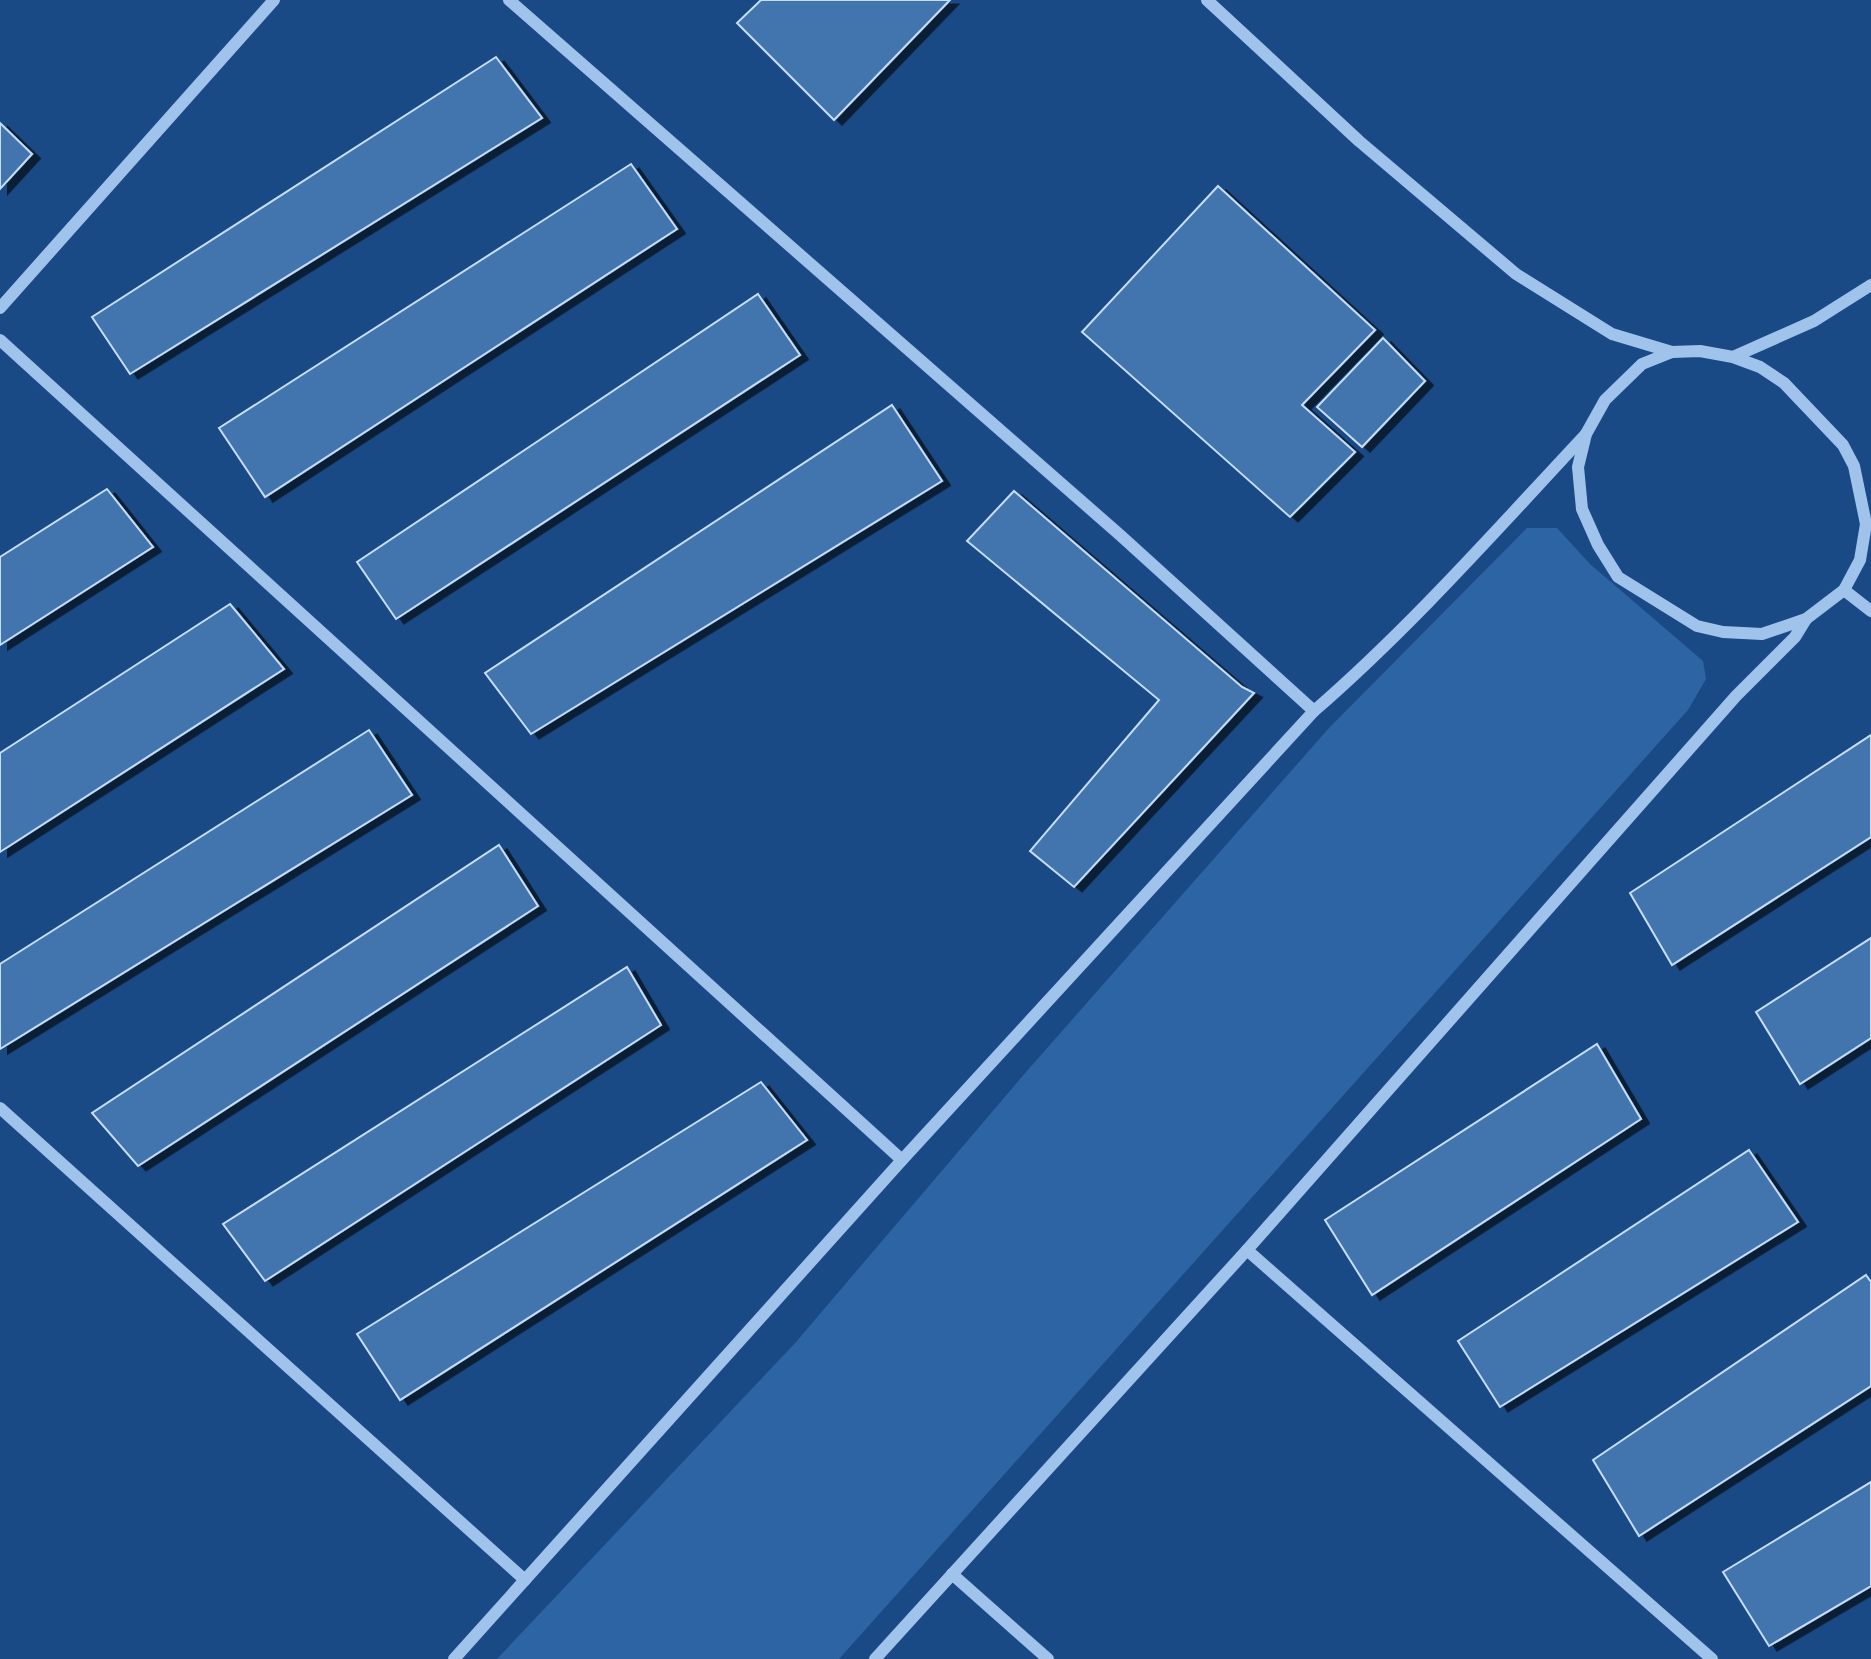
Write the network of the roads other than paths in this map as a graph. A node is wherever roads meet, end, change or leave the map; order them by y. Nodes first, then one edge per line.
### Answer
1 (274, 0) edge
2 (509, 0) edge
3 (1207, 0) edge
4 (1871, 285) edge
5 (0, 308) edge
6 (0, 340) edge
7 (1672, 352) junction
8 (1733, 357) junction
9 (1586, 434) junction
10 (1871, 507) edge
11 (1866, 524) junction
12 (1844, 590) junction
13 (1871, 611) edge
14 (1806, 619) junction
15 (1314, 711) junction
16 (0, 1108) edge
17 (902, 1160) junction
18 (1247, 1250) junction
19 (952, 1574) junction
20 (525, 1580) junction
21 (454, 1659) edge
22 (875, 1659) edge
23 (1048, 1659) edge
24 (1712, 1659) edge

1 - 5 street
2 - 15 street
3 - 7 street
4 - 8 street
6 - 17 street
7 - 8 street
7 - 9 street
8 - 11 street
9 - 14 street
9 - 15 street
10 - 11 street
11 - 12 street
12 - 13 street
12 - 14 street
14 - 18 street
15 - 17 street
16 - 20 street
17 - 20 street
18 - 19 street
18 - 24 street
19 - 22 street
19 - 23 street
20 - 21 street

